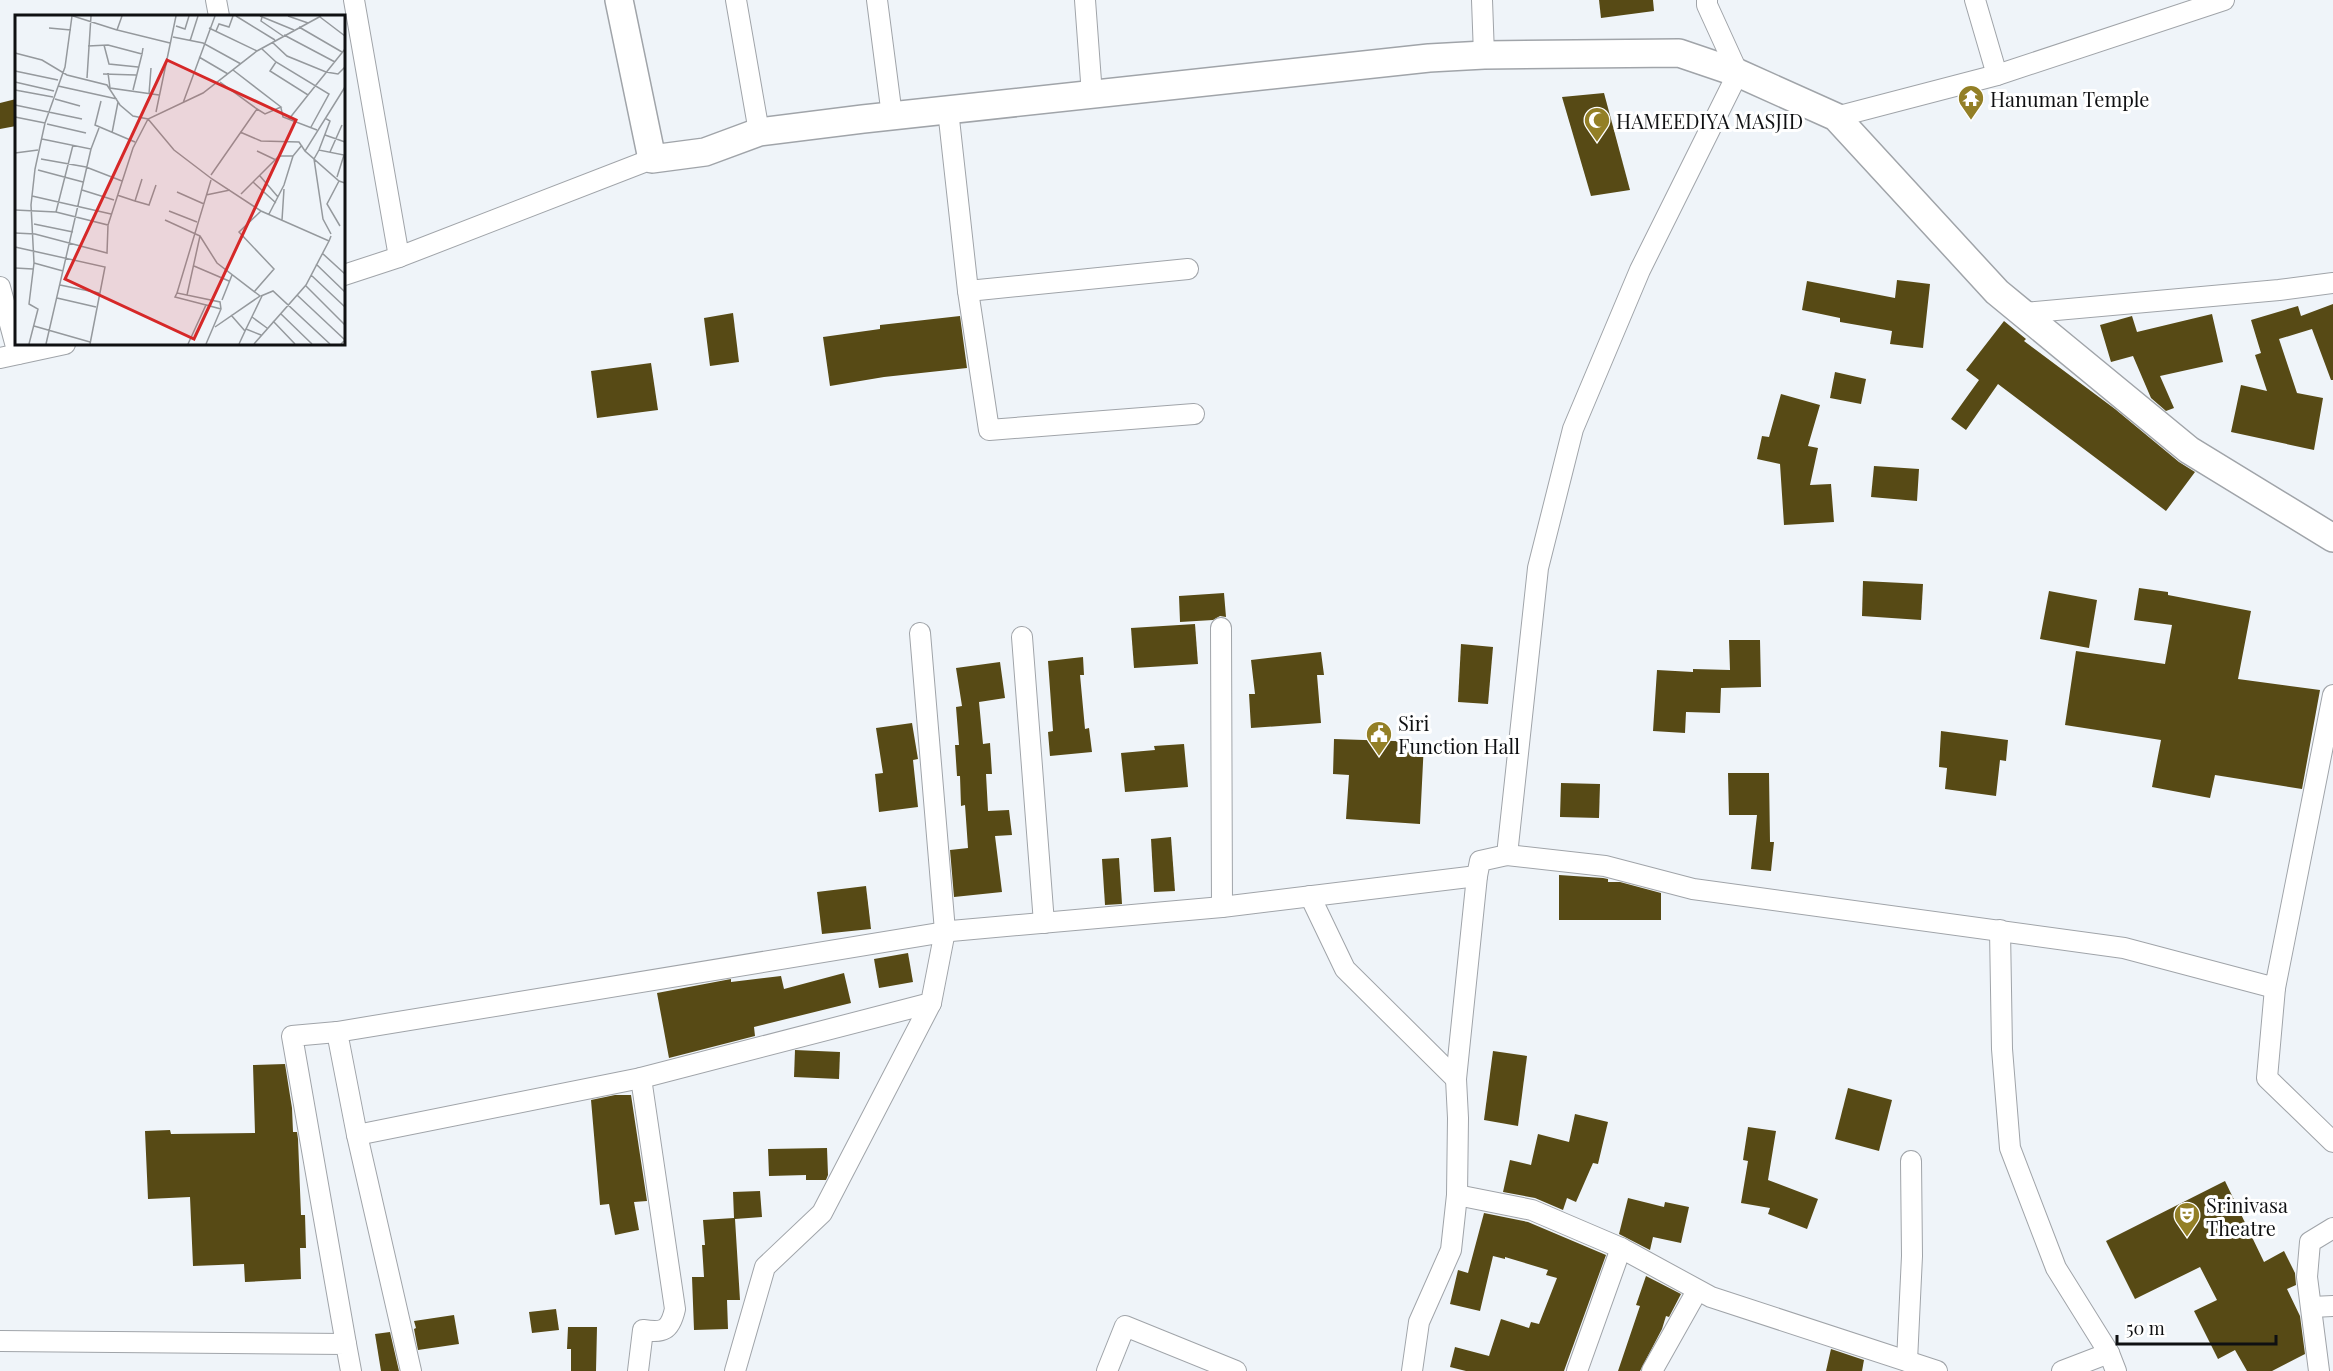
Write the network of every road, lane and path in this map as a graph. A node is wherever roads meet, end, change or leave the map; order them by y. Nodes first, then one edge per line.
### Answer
1 (216, 0) edge
2 (354, 0) edge
3 (619, 0) edge
4 (736, 0) edge
5 (877, 0) edge
6 (1085, 0) edge
7 (1482, 0) edge
8 (1707, 0) edge
9 (1974, 0) edge
10 (2224, 0) edge
11 (219, 15) edge
12 (1484, 55) junction
13 (1738, 73) junction
14 (1997, 75) junction
15 (1092, 95) junction
16 (948, 110) junction
17 (892, 116) junction
18 (1836, 117) junction
19 (759, 132) junction
20 (652, 159) junction
21 (399, 257) junction
22 (1188, 269) dead end
23 (345, 275) edge
24 (2333, 283) edge
25 (0, 287) edge
26 (968, 291) junction
27 (2023, 313) junction
28 (60, 345) edge
29 (9, 356) edge
30 (1194, 414) dead end
31 (2333, 538) edge
32 (1221, 628) dead end
33 (920, 633) dead end
34 (1022, 637) dead end
35 (2333, 695) edge
36 (1507, 855) junction
37 (1477, 876) junction
38 (1310, 896) junction
39 (1222, 907) junction
40 (1044, 922) junction
41 (2000, 930) junction
42 (945, 932) junction
43 (2275, 988) junction
44 (931, 1003) junction
45 (337, 1032) junction
46 (641, 1078) junction
47 (1456, 1079) junction
48 (357, 1136) junction
49 (2333, 1142) edge
50 (1911, 1161) dead end
51 (1457, 1195) junction
52 (2333, 1227) edge
53 (1621, 1248) junction
54 (1697, 1291) junction
55 (2312, 1306) junction
56 (2333, 1306) edge
57 (0, 1341) edge
58 (346, 1344) junction
59 (1907, 1361) junction
60 (2113, 1362) edge
61 (351, 1371) edge
62 (411, 1371) edge
63 (638, 1371) edge
64 (735, 1371) edge
65 (1107, 1371) edge
66 (1236, 1371) edge
67 (1412, 1371) edge
68 (1577, 1371) edge
69 (1652, 1371) edge
70 (1937, 1371) edge
71 (2062, 1371) edge
72 (2319, 1371) edge

1 - 11 street
2 - 21 street
3 - 20 street
4 - 19 street
5 - 17 street
6 - 15 street
7 - 12 street
8 - 13 street
9 - 14 street
10 - 14 street
12 - 13 street
12 - 15 street
13 - 18 street
13 - 36 street
14 - 18 street
15 - 16 street
16 - 17 street
16 - 26 street
17 - 19 street
18 - 27 street
19 - 20 street
20 - 21 street
21 - 23 street
22 - 26 street
24 - 27 street
25 - 29 street
26 - 30 street
27 - 31 street
28 - 29 street
32 - 39 street
33 - 42 street
34 - 40 street
35 - 43 street
36 - 37 street
36 - 41 street
37 - 38 street
37 - 47 street
38 - 39 street
38 - 47 street
39 - 40 street
40 - 42 street
41 - 43 street
41 - 60 street
42 - 44 street
42 - 45 street
43 - 49 street
44 - 46 street
44 - 64 street
45 - 48 street
45 - 58 street
46 - 48 street
46 - 63 street
47 - 51 street
48 - 62 street
50 - 59 street
51 - 53 street
51 - 67 street
52 - 55 street
53 - 54 street
53 - 68 street
54 - 59 street
54 - 69 street
55 - 56 street
55 - 72 street
57 - 58 street
58 - 61 street
59 - 70 street
60 - 71 street
65 - 66 street

